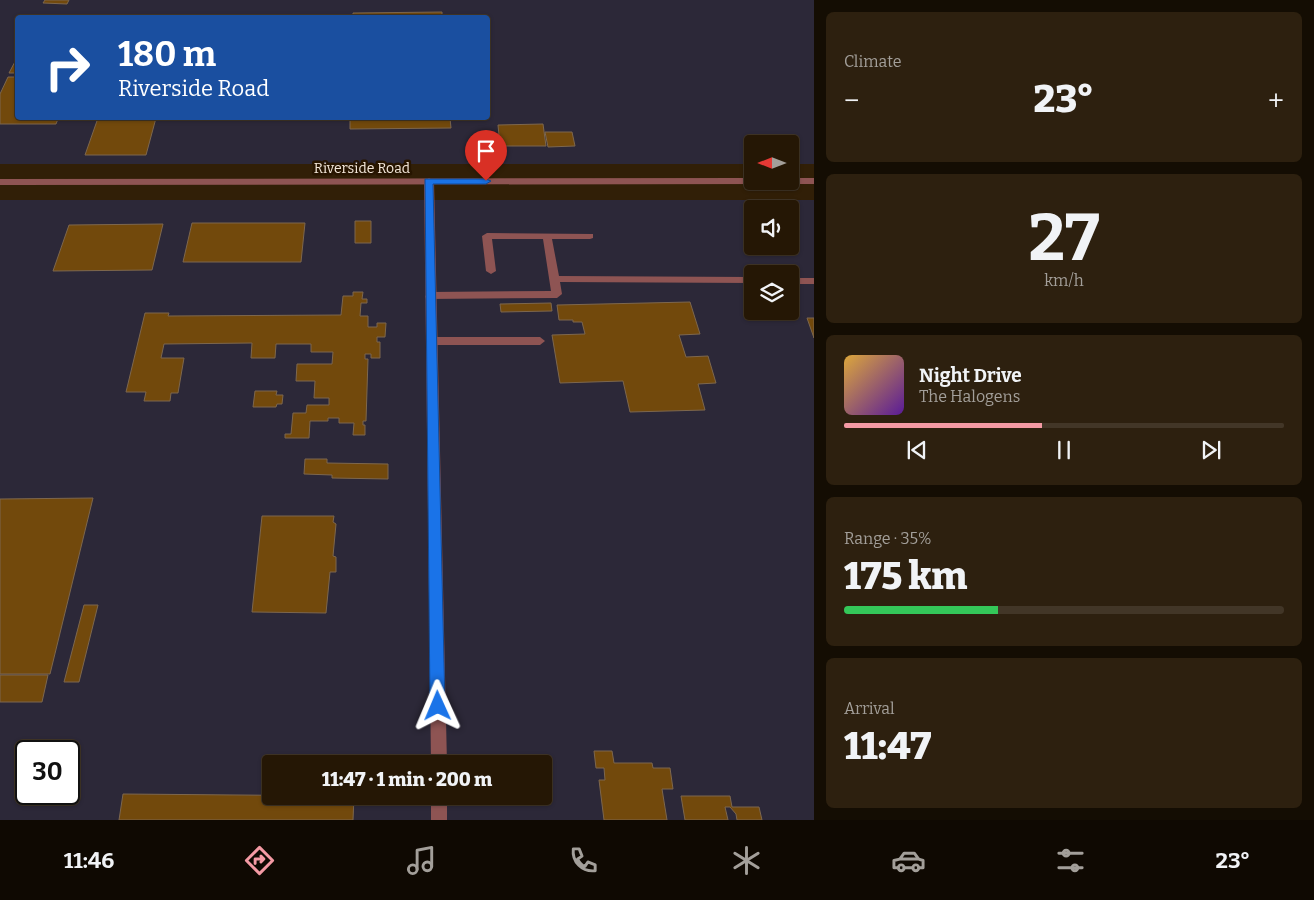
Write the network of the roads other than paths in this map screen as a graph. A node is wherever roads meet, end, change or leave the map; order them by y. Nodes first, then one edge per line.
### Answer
1 (429, 181) junction
2 (0, 182) edge
3 (814, 182) edge
4 (548, 236) junction
5 (590, 236) dead end
6 (491, 271) dead end
7 (555, 279) junction
8 (744, 280) edge
9 (799, 281) edge
10 (814, 281) edge
11 (430, 296) junction
12 (432, 341) junction
13 (540, 341) dead end
14 (438, 755) edge
15 (439, 805) edge
16 (440, 820) edge

1 - 2 street, Riverside Road
1 - 3 street, Riverside Road
1 - 11 street
4 - 5 lane
4 - 6 lane
4 - 7 lane
7 - 8 lane
7 - 11 lane
9 - 10 lane
11 - 12 street
12 - 13 lane
12 - 14 street
15 - 16 street

